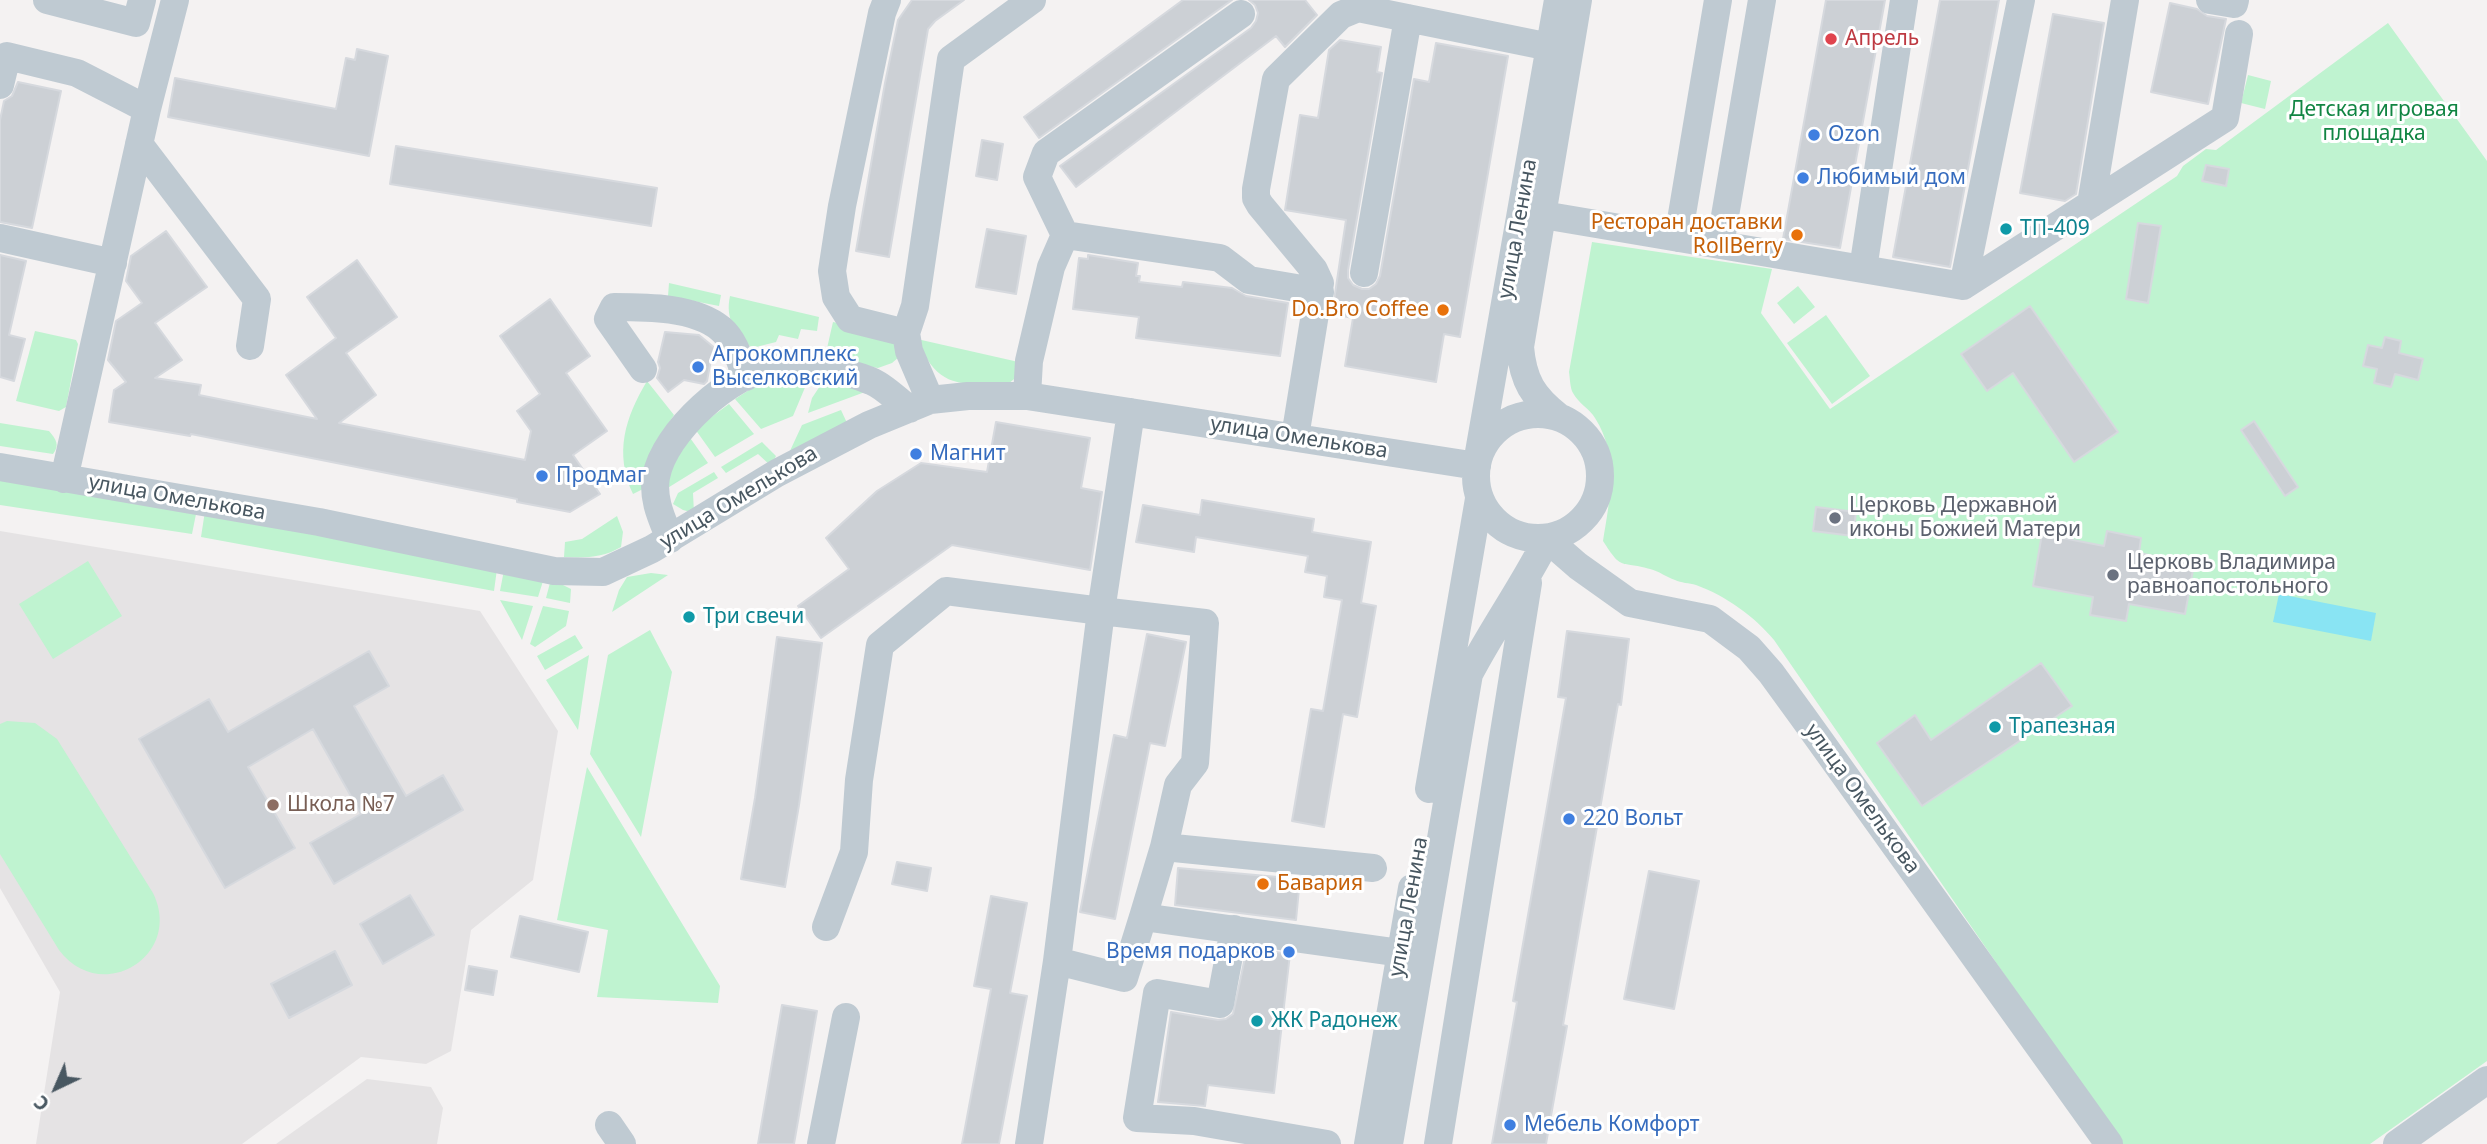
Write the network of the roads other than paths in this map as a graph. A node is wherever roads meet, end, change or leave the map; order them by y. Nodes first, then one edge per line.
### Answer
1 (47, 0) edge
2 (142, 0) edge
3 (175, 0) edge
4 (887, 0) edge
5 (1032, 0) edge
6 (1558, 0) edge
7 (1578, 0) edge
8 (1718, 0) edge
9 (1762, 0) edge
10 (1904, 0) edge
11 (2021, 0) edge
12 (2125, 0) edge
13 (2210, 0) edge
14 (2235, 0) edge
15 (1358, 4) edge
16 (1241, 15) dead end
17 (1408, 18) junction
18 (2239, 34) dead end
19 (1549, 47) junction
20 (0, 85) edge
21 (147, 109) junction
22 (139, 144) junction
23 (2091, 204) junction
24 (1543, 215) junction
25 (1065, 236) junction
26 (0, 238) edge
27 (1678, 238) junction
28 (1720, 245) junction
29 (113, 263) junction
30 (1863, 269) junction
31 (1364, 273) dead end
32 (1963, 286) junction
33 (1324, 291) junction
34 (906, 333) junction
35 (250, 346) dead end
36 (643, 369) dead end
37 (746, 377) junction
38 (1027, 396) junction
39 (920, 405) junction
40 (1131, 412) junction
41 (1559, 417) junction
42 (1295, 437) junction
43 (1477, 462) junction
44 (0, 467) edge
45 (64, 479) junction
46 (1479, 499) junction
47 (670, 539) junction
48 (1547, 539) junction
49 (1530, 573) junction
50 (1101, 611) junction
51 (1460, 672) junction
52 (1164, 846) junction
53 (1373, 868) dead end
54 (1143, 917) junction
55 (826, 927) dead end
56 (1234, 929) junction
57 (1401, 953) junction
58 (1057, 961) junction
59 (846, 1017) dead end
60 (2487, 1080) edge
61 (1192, 1133) edge
62 (821, 1144) edge
63 (1028, 1144) edge
64 (1327, 1144) edge
65 (1368, 1144) edge
66 (1390, 1144) edge
67 (1438, 1144) edge
68 (2109, 1144) edge
69 (2397, 1144) edge

1 - 2 street
3 - 21 street
4 - 34 street
5 - 34 street
6 - 19 street, улица Ленина
7 - 24 street, улица Ленина
8 - 27 street
9 - 28 street
10 - 30 street
11 - 32 street
12 - 23 street
13 - 14 street
15 - 17 street
15 - 33 street
16 - 25 street
17 - 19 street
17 - 31 street
18 - 23 street
19 - 43 street, улица Ленина
20 - 21 street
21 - 22 street
22 - 29 street
22 - 35 street
23 - 32 street
24 - 27 street
24 - 41 street, улица Ленина
25 - 33 street
25 - 38 street
26 - 29 street
27 - 28 street
28 - 30 street
29 - 45 street
30 - 32 street
33 - 42 street
34 - 39 street
36 - 37 street
37 - 39 street
37 - 47 street
38 - 39 street, улица Омелькова
38 - 40 street, улица Омелькова
39 - 47 street, улица Омелькова
40 - 42 street, улица Омелькова
40 - 50 street
41 - 43 street
41 - 48 street
42 - 43 street, улица Омелькова
43 - 46 street
44 - 45 street, улица Омелькова
45 - 47 street, улица Омелькова
46 - 48 street
46 - 51 street
48 - 49 street
48 - 68 street, улица Омелькова
49 - 51 street
49 - 67 street
50 - 52 street
50 - 55 street
50 - 58 street
51 - 57 street, улица Ленина
51 - 66 street, улица Ленина
52 - 53 street
52 - 54 street
54 - 56 street
54 - 58 street
56 - 57 street
56 - 61 street
57 - 65 street, улица Ленина
58 - 63 street
59 - 62 street
60 - 69 street
61 - 64 street

